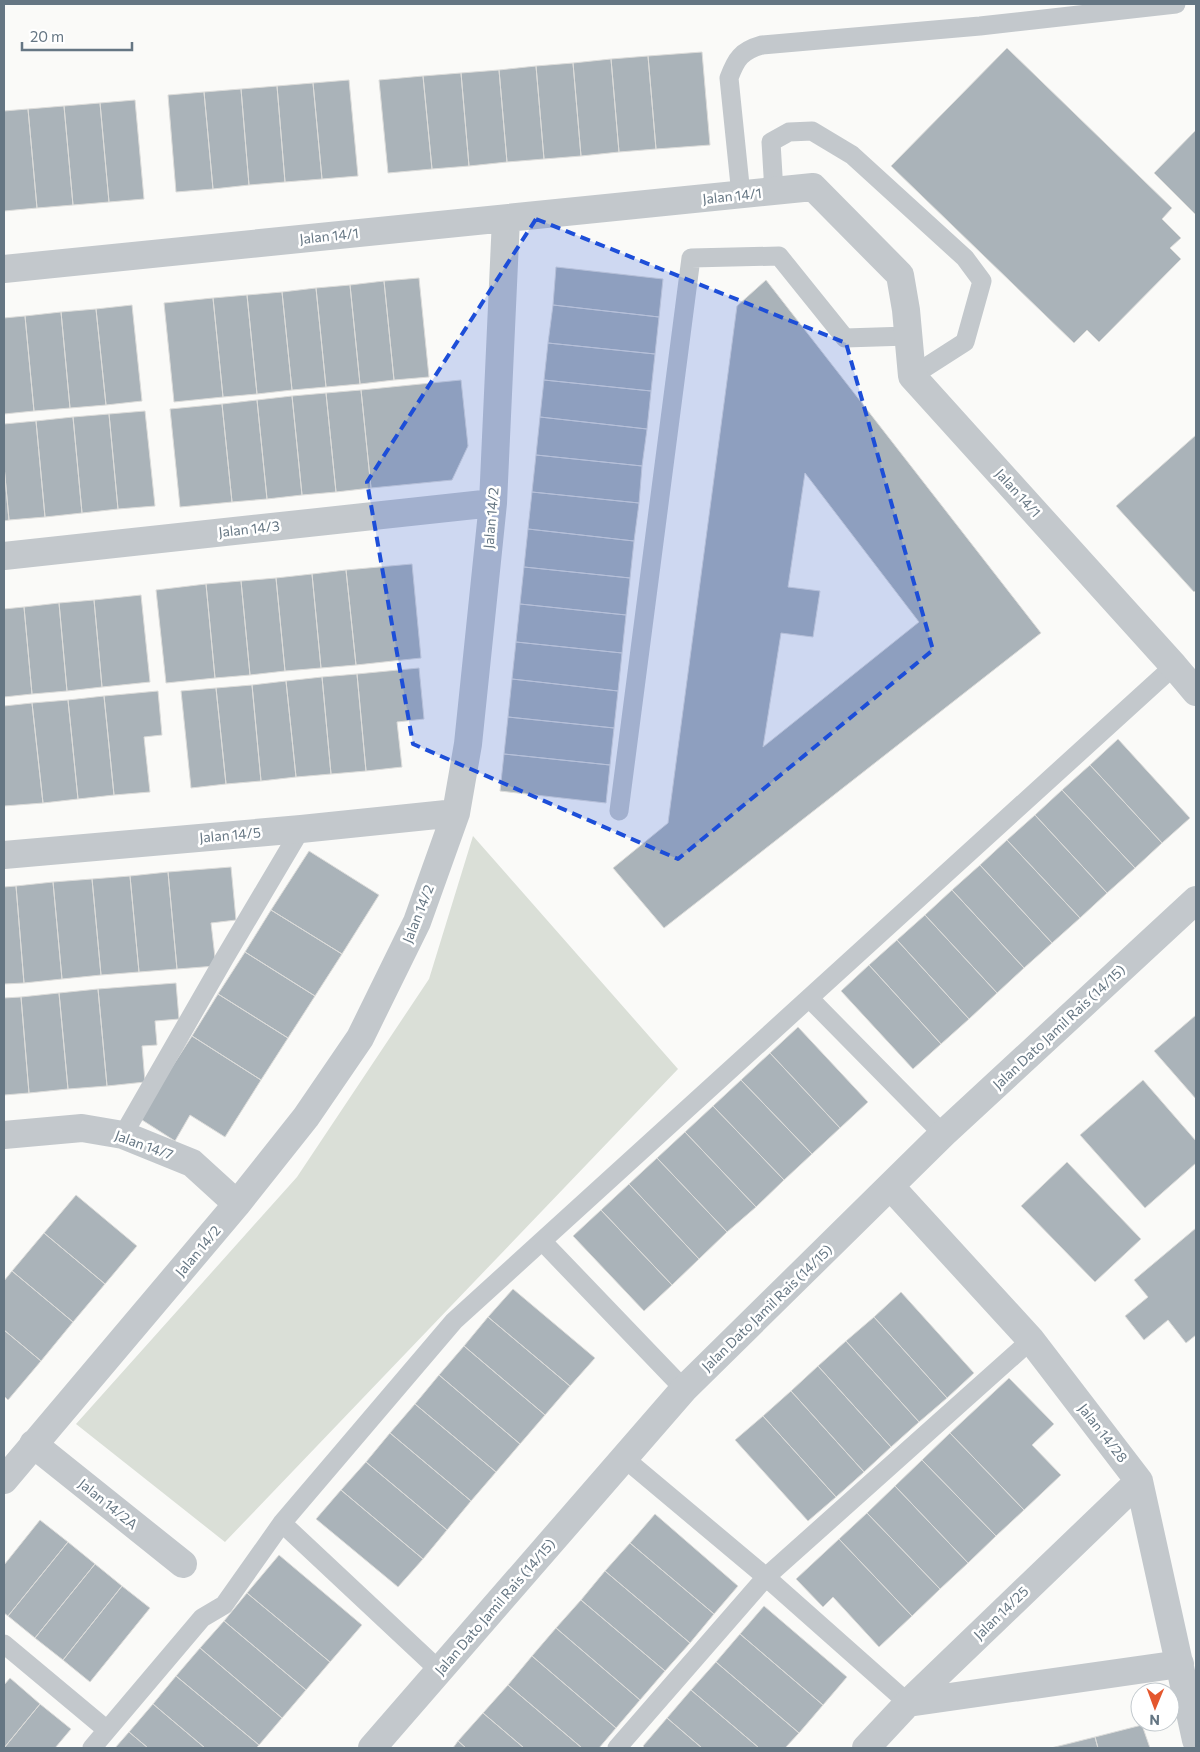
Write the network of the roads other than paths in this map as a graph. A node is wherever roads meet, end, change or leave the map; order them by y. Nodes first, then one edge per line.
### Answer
1 (1176, 4) edge
2 (774, 192) junction
3 (741, 195) junction
4 (506, 218) junction
5 (4, 269) edge
6 (908, 336) junction
7 (912, 376) junction
8 (494, 503) junction
9 (4, 556) edge
10 (1174, 666) junction
11 (1196, 692) edge
12 (619, 811) dead end
13 (456, 813) junction
14 (301, 829) junction
15 (4, 854) edge
16 (1196, 900) edge
17 (809, 998) junction
18 (943, 1134) junction
19 (4, 1135) edge
20 (123, 1135) junction
21 (891, 1187) junction
22 (237, 1204) junction
23 (542, 1241) junction
24 (1031, 1340) junction
25 (684, 1389) junction
26 (33, 1444) junction
27 (624, 1458) junction
28 (4, 1480) edge
29 (1139, 1481) junction
30 (282, 1523) junction
31 (182, 1564) dead end
32 (766, 1577) junction
33 (4, 1644) edge
34 (1180, 1664) junction
35 (440, 1671) junction
36 (908, 1703) junction
37 (107, 1730) junction
38 (1196, 1740) edge
39 (92, 1748) edge
40 (372, 1748) edge
41 (617, 1748) edge
42 (866, 1748) edge

1 - 3 lane
2 - 3 street, Jalan 14/1
2 - 6 street, Jalan 14/1
2 - 7 lane
3 - 4 street, Jalan 14/1
4 - 5 street, Jalan 14/1
4 - 8 street, Jalan 14/2
6 - 7 street, Jalan 14/1
6 - 12 lane
7 - 10 street, Jalan 14/1
8 - 9 street, Jalan 14/3
8 - 13 street, Jalan 14/2
10 - 11 street, Jalan 14/1
10 - 17 lane
13 - 14 street, Jalan 14/5
13 - 22 street, Jalan 14/2
14 - 15 street, Jalan 14/5
14 - 20 lane
16 - 18 street, Jalan Dato Jamil Rais (14/15)
17 - 18 lane
17 - 23 lane
18 - 21 street, Jalan Dato Jamil Rais (14/15)
19 - 20 street, Jalan 14/7
20 - 22 street, Jalan 14/7
21 - 24 street, Jalan 14/28
21 - 25 street, Jalan Dato Jamil Rais (14/15)
22 - 26 street, Jalan 14/2
23 - 25 lane
23 - 30 lane
24 - 29 street, Jalan 14/28
24 - 32 lane
25 - 27 street, Jalan Dato Jamil Rais (14/15)
26 - 28 street, Jalan 14/2
26 - 31 street, Jalan 14/2A
27 - 32 lane
27 - 35 street, Jalan Dato Jamil Rais (14/15)
29 - 34 street, Jalan 14/28
29 - 36 street, Jalan 14/25
30 - 35 lane
30 - 37 lane
32 - 36 lane
32 - 41 lane
33 - 37 lane
34 - 36 street
34 - 38 street, Jalan 14/28
35 - 40 street, Jalan Dato Jamil Rais (14/15)
36 - 42 street, Jalan 14/25
37 - 39 lane

